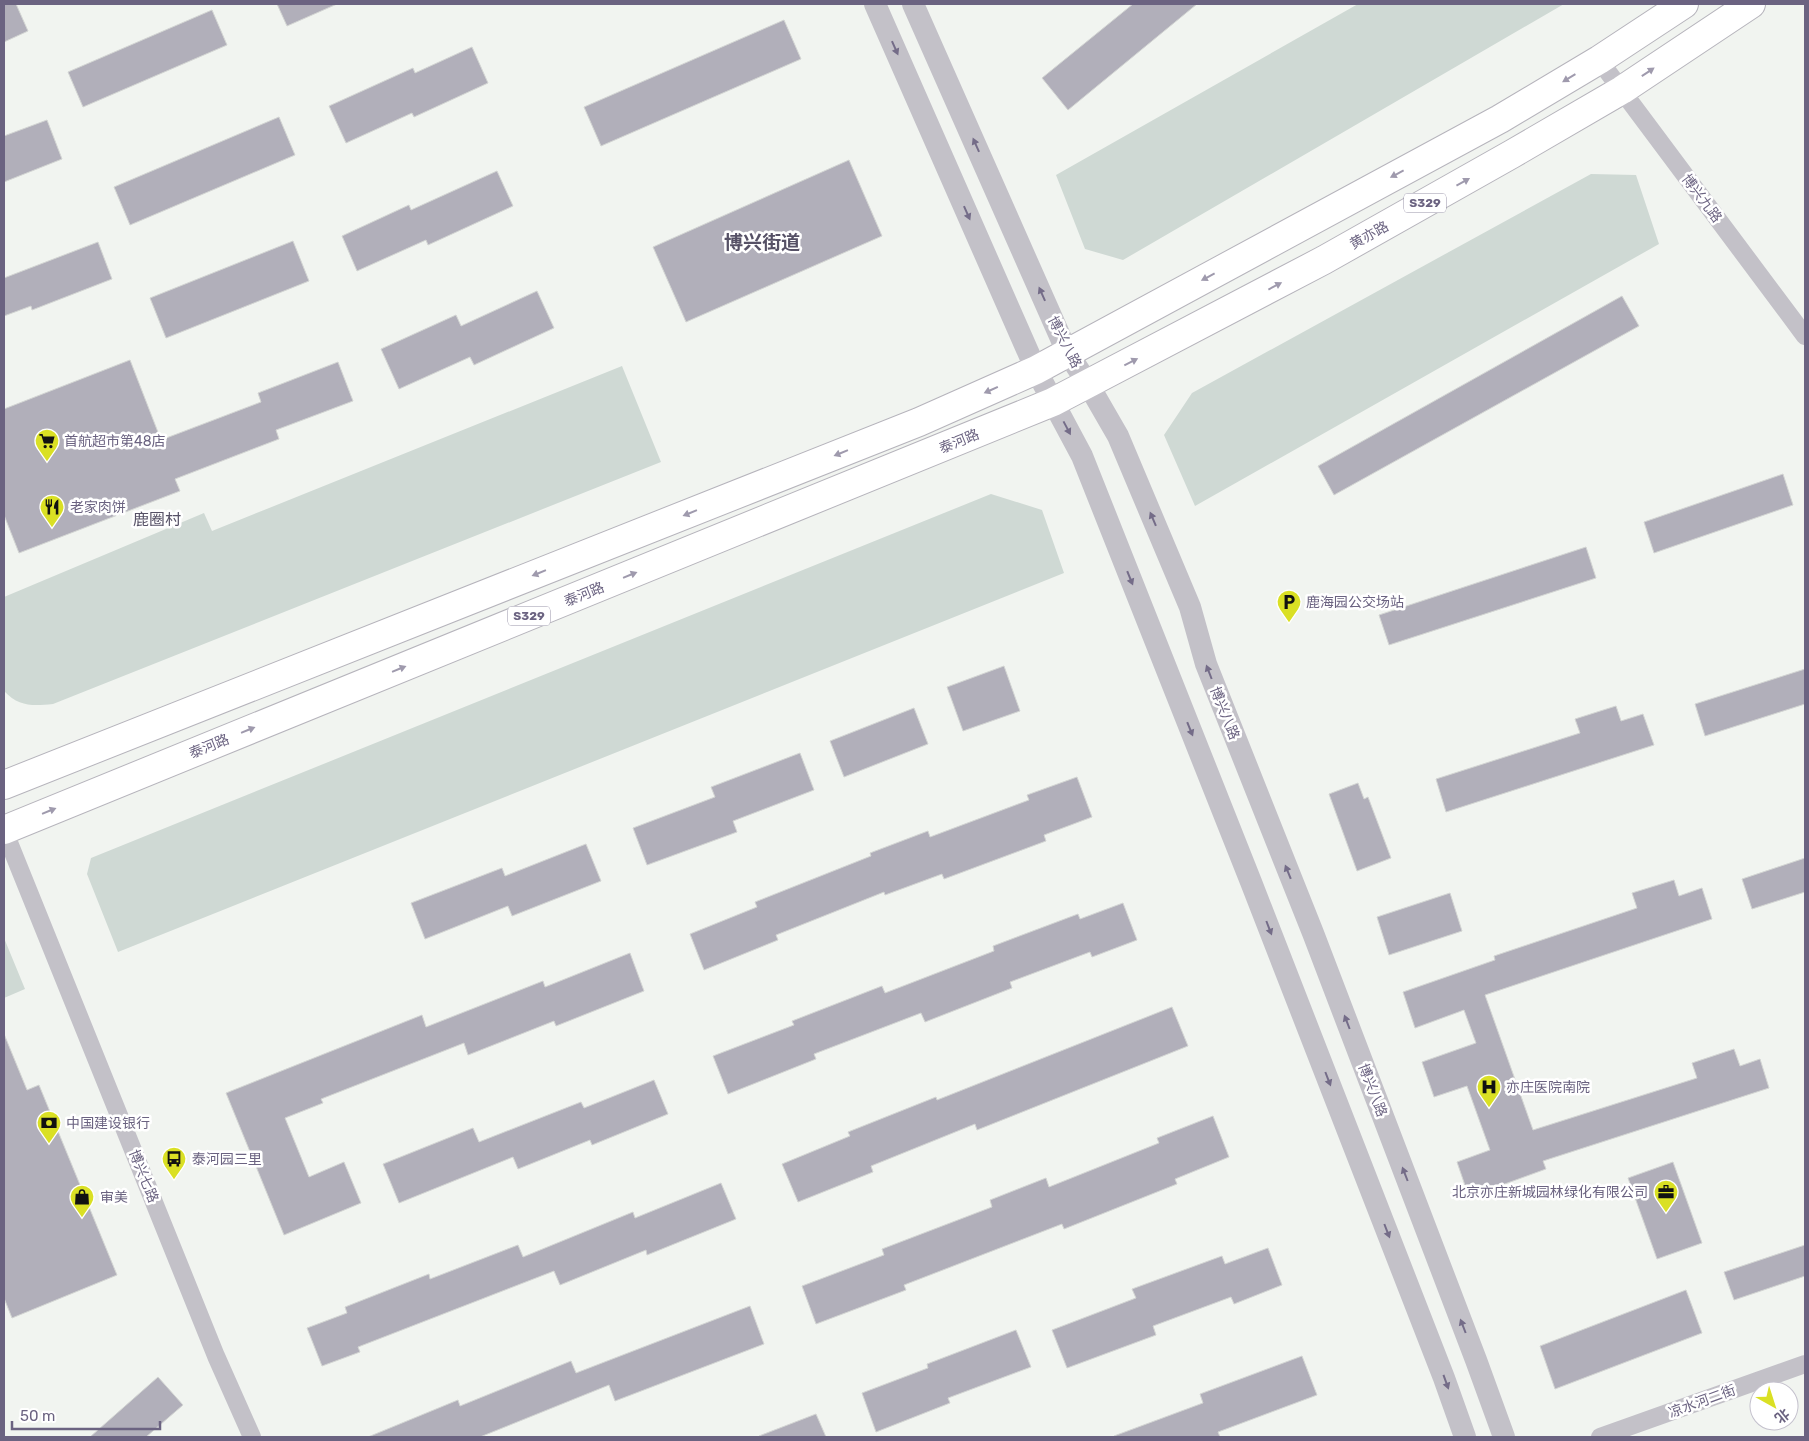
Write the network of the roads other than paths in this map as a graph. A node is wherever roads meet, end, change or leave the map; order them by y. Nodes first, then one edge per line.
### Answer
1 (875, 4) edge
2 (913, 4) edge
3 (1684, 4) edge
4 (1751, 4) edge
5 (1599, 60) junction
6 (1622, 90) junction
7 (1805, 336) edge
8 (1067, 352) junction
9 (1036, 370) junction
10 (1088, 384) junction
11 (1053, 402) junction
12 (4, 786) edge
13 (4, 830) edge
14 (1805, 1364) edge
15 (252, 1437) edge
16 (1466, 1437) edge
17 (1504, 1437) edge
18 (1600, 1437) edge

1 -> 9 street
8 -> 2 street, 博兴八路
3 - 5 main road, S329
6 -> 4 main road, 黄亦路 / S329
5 - 6 street, 博兴九路
5 -> 8 main road, S329
6 - 7 street, 博兴九路
10 -> 6 main road, 黄亦路 / S329
8 - 9 main road, S329
8 - 10 street, 博兴八路
9 - 11 street
9 -> 12 main road, S329
10 - 11 main road, 黄亦路 / S329
17 -> 10 street, 博兴八路
13 -> 11 main road, 泰河路 / S329
11 -> 16 street
13 - 15 street, 博兴七路
14 - 18 street, 凉水河二街

